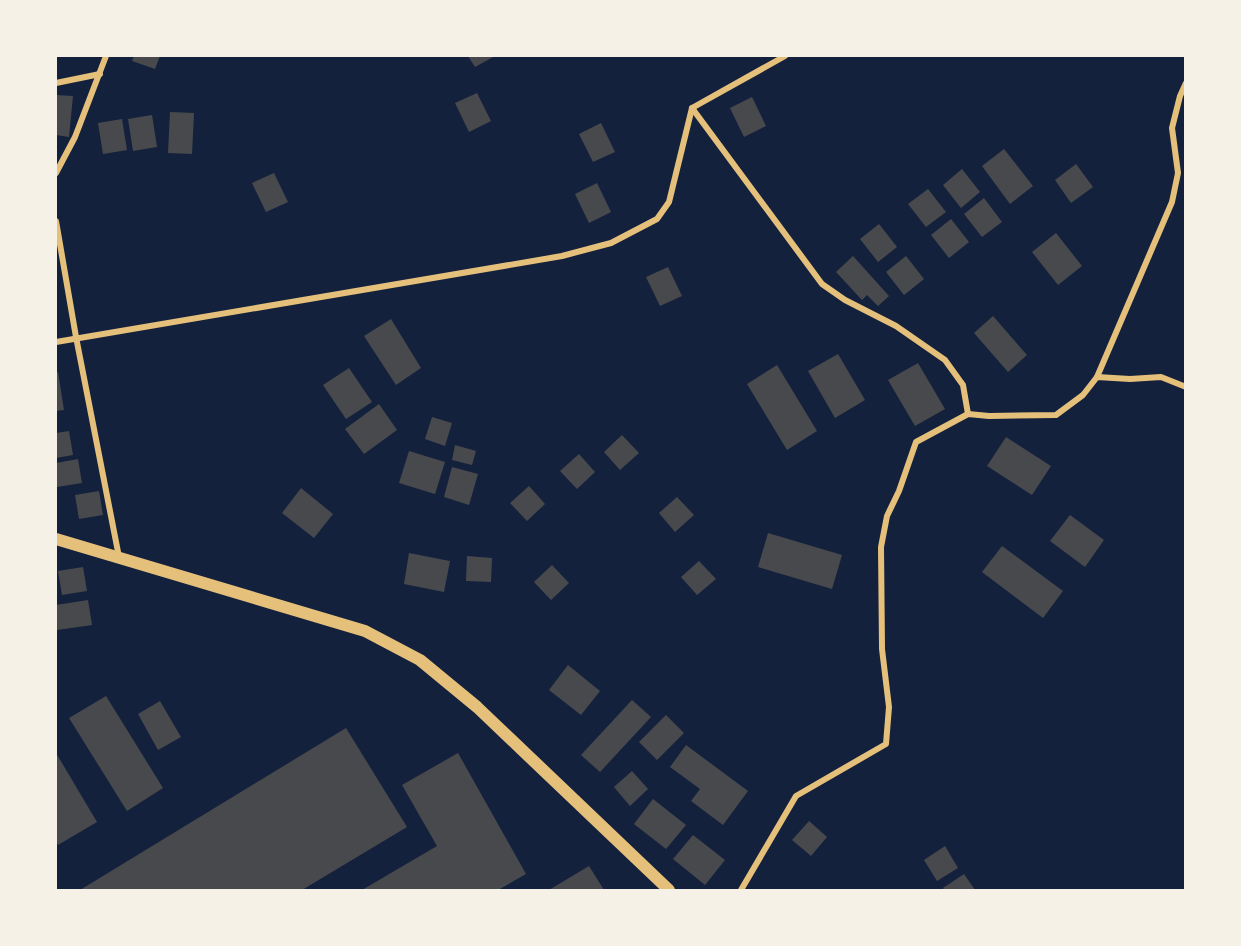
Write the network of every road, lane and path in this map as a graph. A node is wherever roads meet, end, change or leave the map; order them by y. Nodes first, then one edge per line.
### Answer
1 (106, 56) edge
2 (785, 56) edge
3 (100, 74) junction
4 (56, 83) edge
5 (1185, 83) edge
6 (692, 108) junction
7 (56, 173) edge
8 (56, 221) edge
9 (76, 337) junction
10 (56, 342) edge
11 (1097, 378) junction
12 (1185, 387) edge
13 (968, 414) junction
14 (56, 539) edge
15 (119, 557) junction
16 (669, 891) edge
17 (741, 891) edge

1 - 3 street
2 - 6 street
3 - 4 street
3 - 7 street
5 - 11 street
6 - 9 street
6 - 13 street
8 - 9 street
9 - 10 street
9 - 15 street
11 - 12 street
11 - 13 street
13 - 17 street
14 - 15 main road
15 - 16 main road

